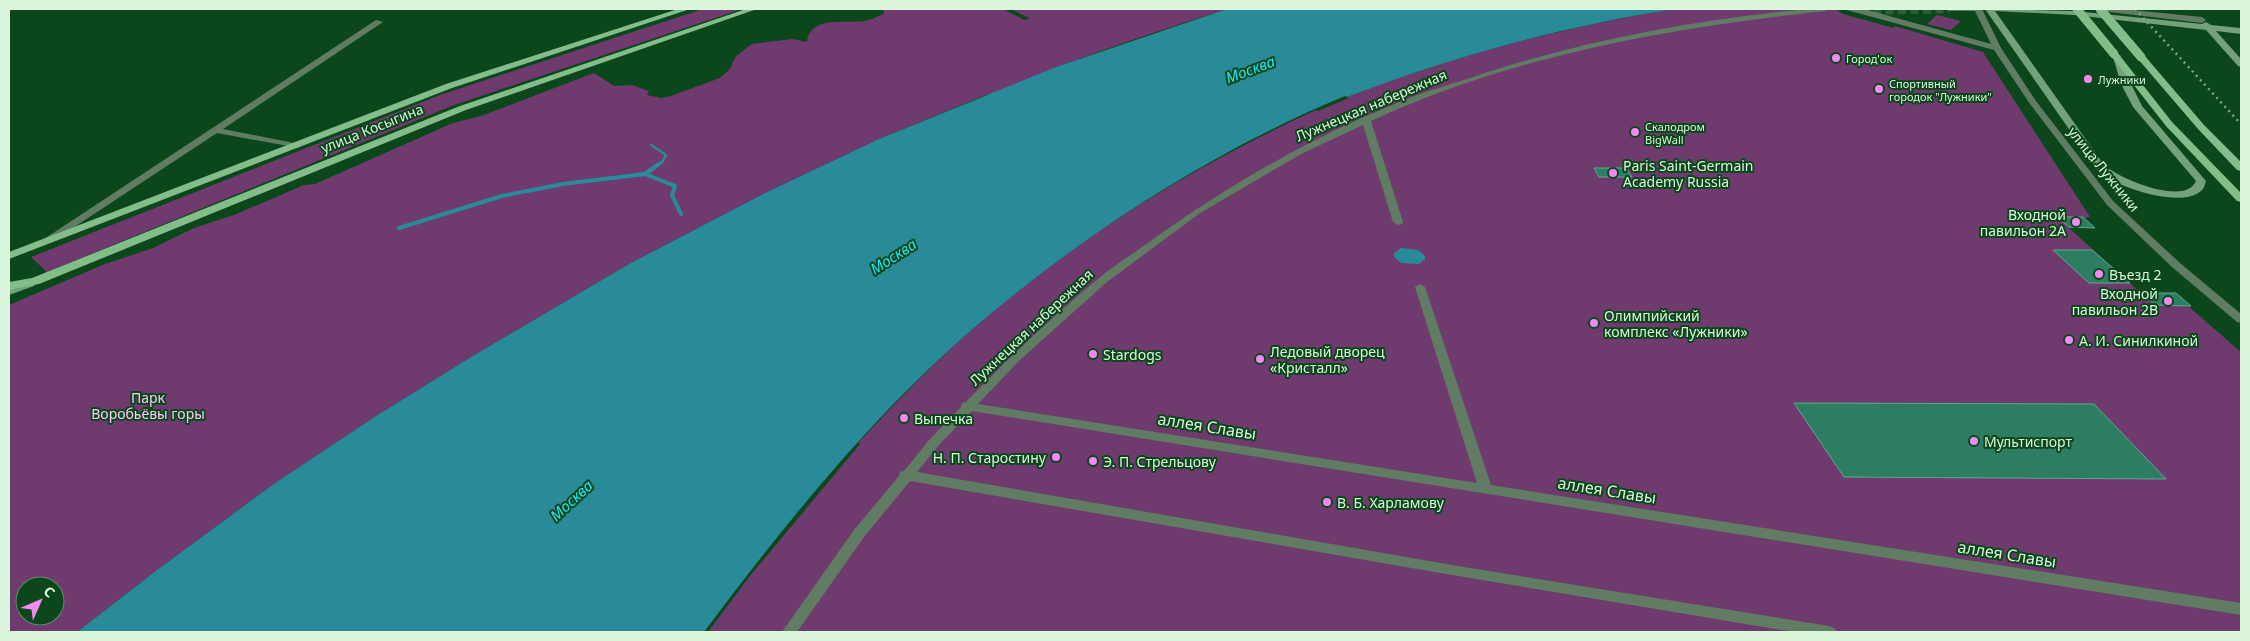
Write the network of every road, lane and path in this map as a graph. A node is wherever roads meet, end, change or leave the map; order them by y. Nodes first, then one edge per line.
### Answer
1 (686, 9) edge
2 (753, 9) edge
3 (1826, 9) edge
4 (1847, 9) edge
5 (1949, 9) edge
6 (1979, 9) edge
7 (1990, 9) edge
8 (1995, 9) edge
9 (2077, 9) edge
10 (2100, 9) edge
11 (1873, 10) dead end
12 (1861, 11) junction
13 (379, 22) dead end
14 (1998, 22) junction
15 (2205, 23) junction
16 (2241, 25) edge
17 (2227, 26) junction
18 (1991, 36) junction
19 (2240, 36) edge
20 (1997, 48) junction
21 (2117, 57) junction
22 (2241, 64) edge
23 (1366, 119) junction
24 (216, 130) junction
25 (296, 146) junction
26 (2241, 168) edge
27 (2241, 198) edge
28 (1398, 222) dead end
29 (46, 241) junction
30 (9, 256) edge
31 (34, 281) junction
32 (9, 286) edge
33 (1420, 287) dead end
34 (9, 291) edge
35 (2241, 320) edge
36 (966, 406) junction
37 (906, 475) junction
38 (1485, 488) junction
39 (2241, 609) edge
40 (789, 632) edge
41 (1829, 632) edge

1 - 25 main road, улица Косыгина
2 - 31 main road, улица Косыгина
3 - 23 street, Лужнецкая набережная
4 - 12 street
5 - 6 street
6 - 18 street, улица Лужники
7 - 14 main road
8 - 15 main road
9 - 21 main road, bridge
10 - 15 street
10 - 26 main road, bridge
11 - 12 street
12 - 20 street
13 - 24 street
14 - 18 street
14 - 21 main road
15 - 17 main road
15 - 22 main road
16 - 17 main road
17 - 19 main road
18 - 20 street, улица Лужники
20 - 35 street, улица Лужники
21 - 27 main road
23 - 28 street
23 - 36 street, Лужнецкая набережная
24 - 25 street
24 - 29 street
25 - 29 main road, улица Косыгина
29 - 30 main road, улица Косыгина
31 - 32 main road
31 - 34 main road, улица Косыгина
33 - 38 street
36 - 37 street, Лужнецкая набережная
36 - 38 street, аллея Славы
37 - 40 street, Лужнецкая набережная
37 - 41 street
38 - 39 street, аллея Славы

